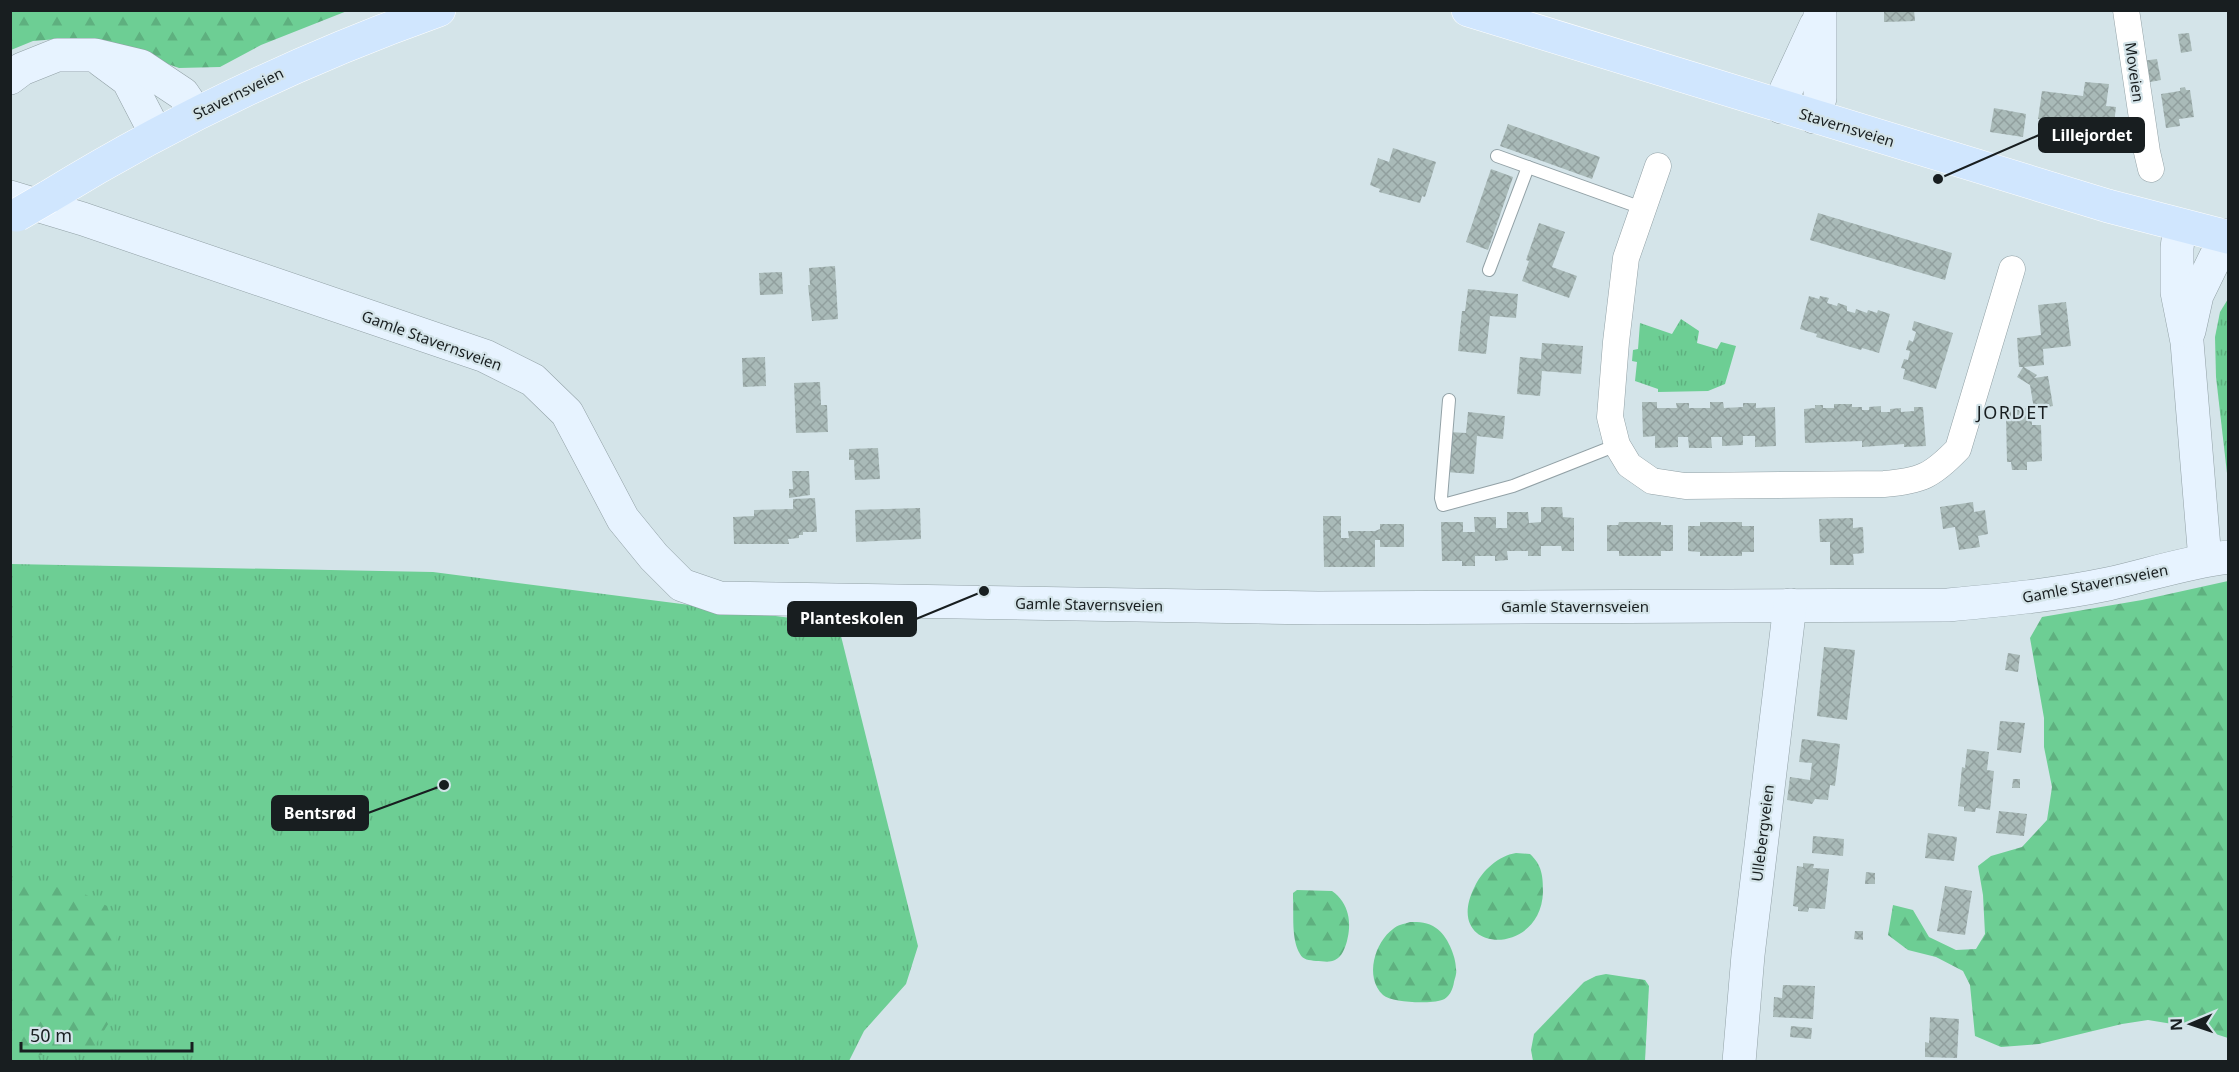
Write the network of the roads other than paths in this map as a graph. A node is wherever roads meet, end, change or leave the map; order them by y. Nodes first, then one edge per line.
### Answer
1 (439, 10) edge
2 (1468, 10) edge
3 (2126, 10) edge
4 (1819, 16) edge
5 (95, 55) junction
6 (10, 78) edge
7 (1781, 107) junction
8 (196, 113) junction
9 (1814, 117) junction
10 (156, 134) junction
11 (1497, 156) dead end
12 (1658, 166) dead end
13 (1528, 167) junction
14 (2151, 169) dead end
15 (1642, 208) junction
16 (13, 210) edge
17 (2180, 225) junction
18 (2225, 236) edge
19 (2012, 269) dead end
20 (1490, 270) dead end
21 (2187, 342) junction
22 (1449, 400) dead end
23 (1617, 445) junction
24 (2217, 559) edge
25 (1790, 605) junction
26 (1739, 1062) edge

1 - 8 main road, Stavernsveien
2 - 7 main road, Stavernsveien
3 - 14 street, Moveien
4 - 7 street
4 - 9 street
5 - 6 street
5 - 8 street
5 - 10 street
7 - 9 main road, Stavernsveien
8 - 10 main road, Stavernsveien
9 - 17 main road, Stavernsveien
10 - 16 main road, Stavernsveien, bridge
11 - 13 lane
12 - 15 street
13 - 15 lane
13 - 20 lane
15 - 23 street
16 - 25 street, Gamle Stavernsveien
17 - 18 main road, Stavernsveien
17 - 21 street
18 - 21 street
19 - 23 street
21 - 24 street
22 - 23 lane
24 - 25 street, Gamle Stavernsveien
25 - 26 street, Ullebergveien

